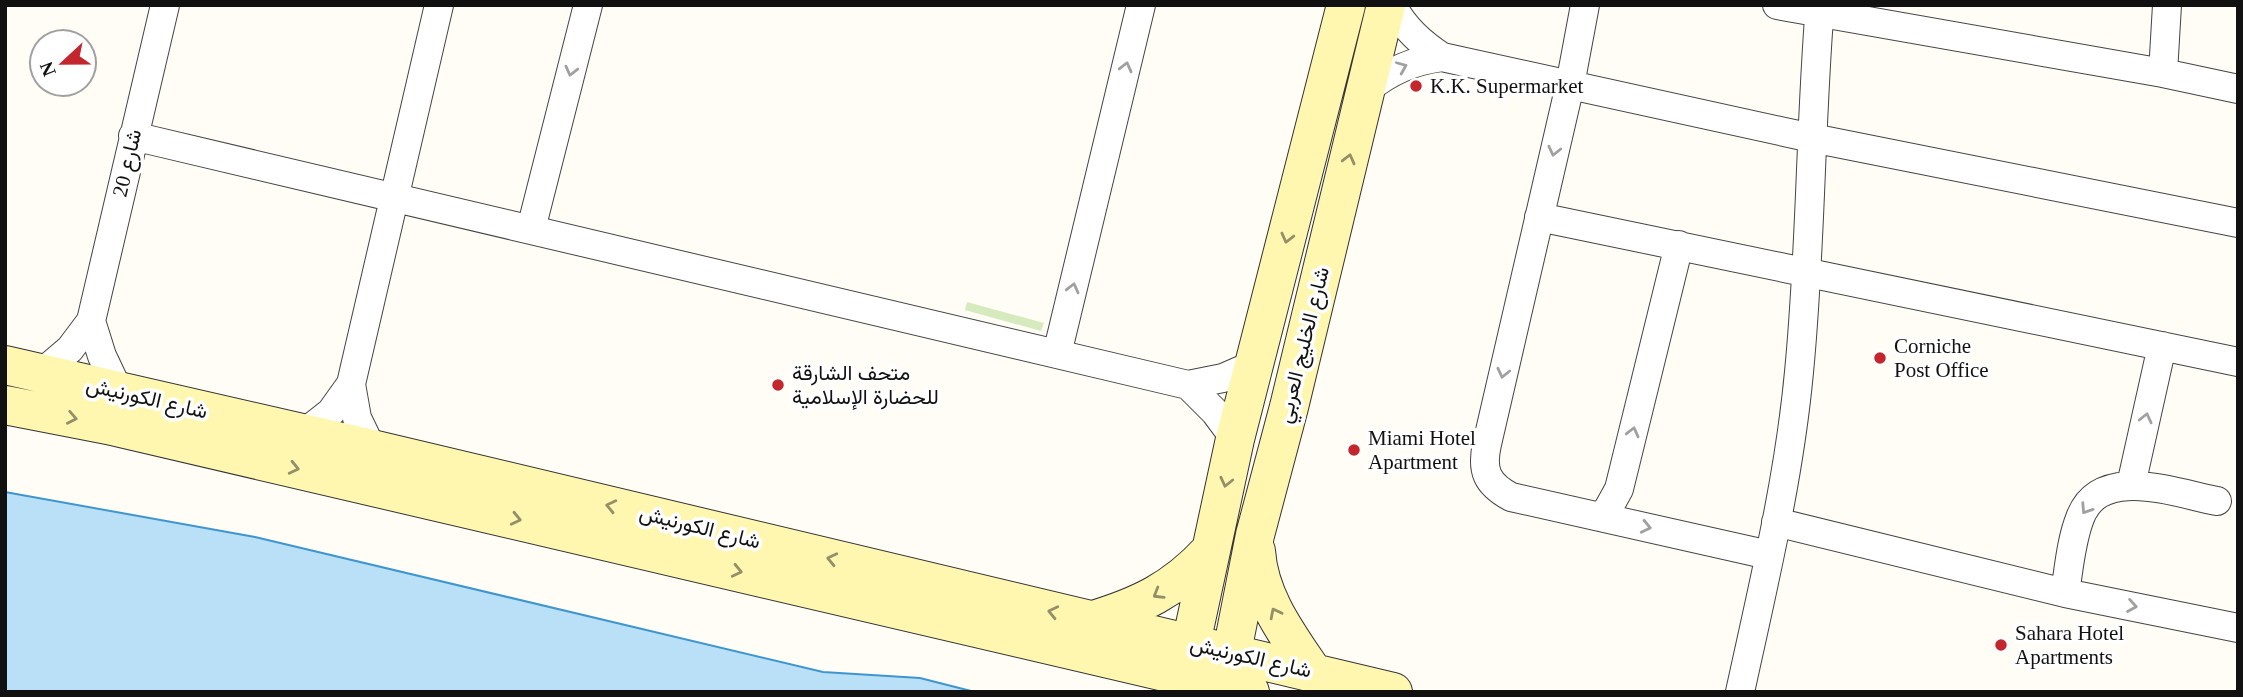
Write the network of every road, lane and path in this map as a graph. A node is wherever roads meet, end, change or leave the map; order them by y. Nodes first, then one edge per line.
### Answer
1 (165, 5) edge
2 (439, 5) edge
3 (588, 5) edge
4 (1142, 5) edge
5 (1346, 5) edge
6 (1386, 5) edge
7 (1392, 5) edge
8 (1606, 5) edge
9 (1777, 5) edge
10 (2166, 5) edge
11 (1819, 9) edge
12 (1582, 18) edge
13 (1442, 57) junction
14 (2163, 73) junction
15 (1570, 85) junction
16 (2238, 89) edge
17 (1366, 90) junction
18 (1323, 95) junction
19 (133, 136) junction
20 (1812, 138) junction
21 (393, 197) junction
22 (1539, 218) junction
23 (1332, 223) junction
24 (2238, 223) edge
25 (531, 229) junction
26 (1679, 245) junction
27 (1808, 272) junction
28 (92, 321) junction
29 (2162, 346) junction
30 (1056, 354) junction
31 (2238, 362) edge
32 (1255, 364) junction
33 (5, 365) edge
34 (43, 372) junction
35 (351, 384) junction
36 (1188, 386) junction
37 (120, 393) junction
38 (5, 405) edge
39 (304, 433) junction
40 (1236, 439) junction
41 (372, 449) junction
42 (2131, 485) junction
43 (2230, 504) edge
44 (1600, 517) junction
45 (1776, 522) junction
46 (1255, 535) junction
47 (1210, 551) junction
48 (1769, 555) junction
49 (2065, 593) junction
50 (1090, 621) junction
51 (2238, 628) edge
52 (1188, 660) junction
53 (1312, 671) junction
54 (1235, 677) edge
55 (1393, 692) edge
56 (1740, 692) edge

1 - 19 street, شارع 20
2 - 21 street
3 -> 25 street
30 -> 4 street
5 - 18 main road, شارع الخليج العربي
6 - 17 main road, شارع الخليج العربي
7 - 13 street
8 - 12 street
9 - 11 street
10 - 14 street
11 - 14 street
11 - 20 street
12 - 15 street
13 - 15 street
17 -> 13 street
14 - 16 street
15 - 20 street
15 -> 22 street
23 -> 17 main road, شارع الخليج العربي
18 - 23 main road
18 -> 32 main road, شارع الخليج العربي
19 - 21 street
19 - 28 street, شارع 20
20 - 24 street
20 - 27 street
21 - 25 street
21 - 35 street
22 - 26 street
22 -> 44 street
23 - 46 main road, شارع الخليج العربي
25 - 30 street
26 - 27 street
44 -> 26 street
27 - 29 street
27 - 45 street
28 - 34 street, شارع 20
28 - 37 street, شارع 20
29 - 31 street
42 -> 29 street
30 - 36 street
32 - 36 street
32 - 40 main road, شارع الخليج العربي
33 - 34 main road, شارع الكورنيش
34 - 37 main road, شارع الكورنيش
35 - 39 street
35 - 41 street
36 - 40 street
37 - 39 main road, شارع الكورنيش
38 -> 52 main road, شارع الكورنيش
39 - 41 main road, شارع الكورنيش
40 -> 47 main road, شارع الخليج العربي
50 -> 41 main road, شارع الكورنيش
42 - 43 street
42 -> 49 street
44 -> 48 street
45 - 48 street
45 - 49 street
53 -> 46 main road
46 - 54 main road, شارع الخليج العربي
47 -> 50 main road
47 - 52 main road, شارع الخليج العربي
48 - 56 street
49 -> 51 street
50 - 52 main road, شارع الكورنيش
52 - 54 main road, شارع الكورنيش
53 - 54 main road, شارع الكورنيش
53 - 55 main road, شارع الكورنيش

